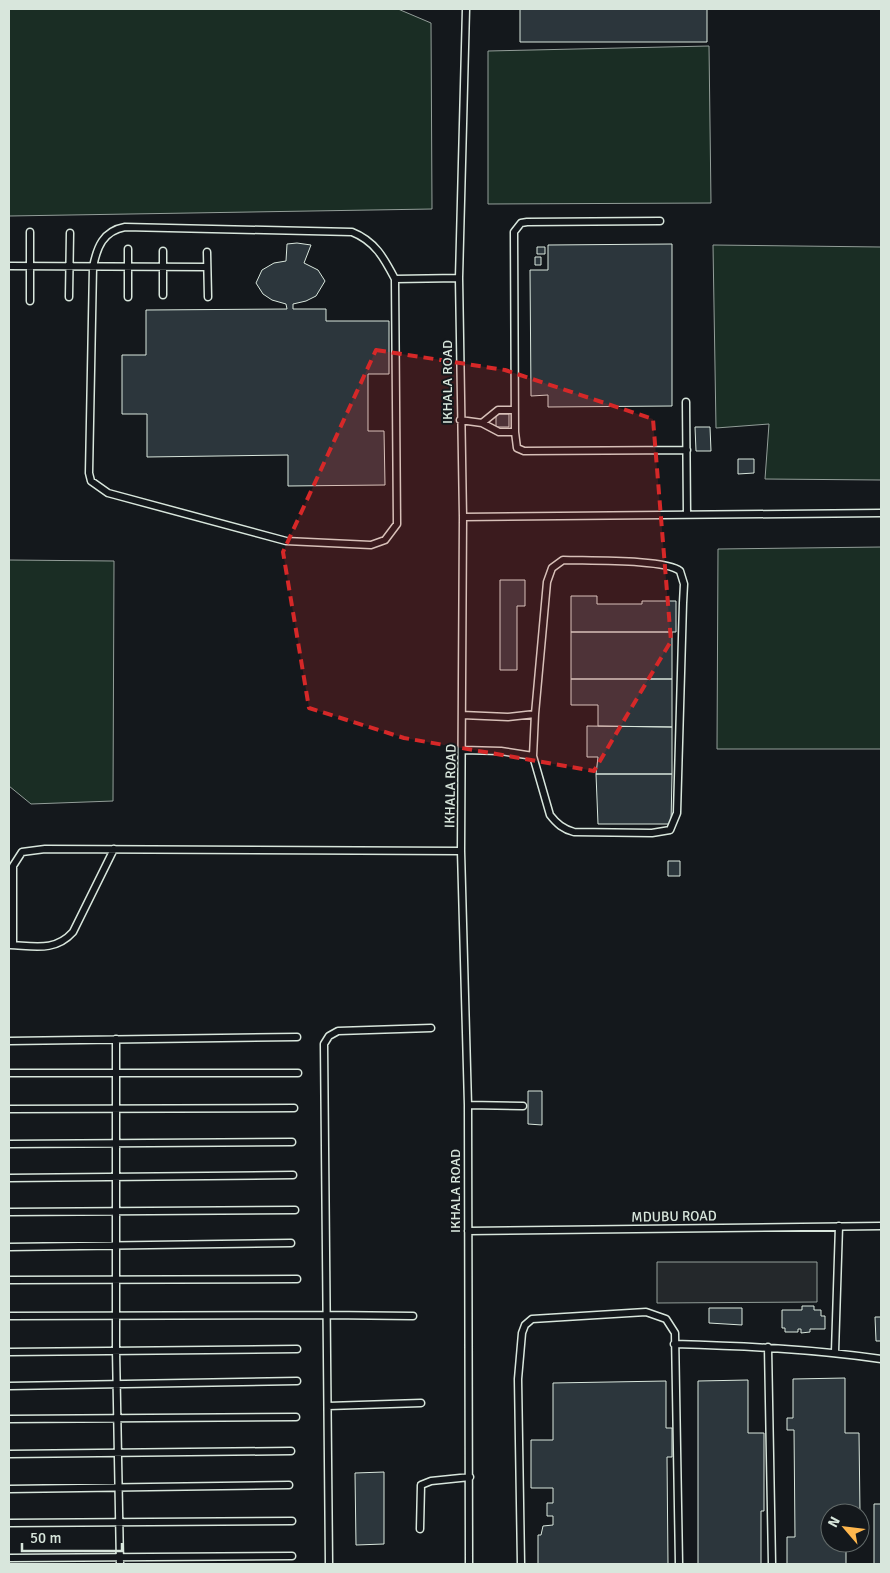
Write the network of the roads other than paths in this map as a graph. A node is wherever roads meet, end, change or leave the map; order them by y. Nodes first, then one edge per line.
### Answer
1 (461, 9) edge
2 (466, 9) edge
3 (466, 16) junction
4 (660, 220) dead end
5 (30, 232) dead end
6 (70, 232) dead end
7 (128, 249) dead end
8 (163, 251) dead end
9 (207, 252) dead end
10 (69, 265) junction
11 (128, 265) junction
12 (9, 266) edge
13 (30, 266) junction
14 (163, 266) junction
15 (93, 267) junction
16 (207, 267) junction
17 (459, 278) junction
18 (395, 279) junction
19 (163, 295) dead end
20 (69, 297) dead end
21 (128, 297) dead end
22 (208, 297) dead end
23 (30, 301) dead end
24 (686, 402) dead end
25 (514, 410) junction
26 (460, 420) junction
27 (482, 423) junction
28 (515, 432) junction
29 (687, 450) junction
30 (881, 513) edge
31 (687, 514) junction
32 (463, 518) junction
33 (535, 714) junction
34 (462, 715) junction
35 (463, 750) junction
36 (533, 756) junction
37 (114, 849) junction
38 (461, 851) junction
39 (11, 945) edge
40 (431, 1028) dead end
41 (296, 1038) dead end
42 (116, 1040) junction
43 (9, 1041) edge
44 (116, 1072) junction
45 (9, 1073) edge
46 (298, 1073) dead end
47 (468, 1105) junction
48 (523, 1106) dead end
49 (294, 1108) dead end
50 (9, 1109) edge
51 (115, 1109) junction
52 (292, 1142) dead end
53 (115, 1143) junction
54 (9, 1144) edge
55 (115, 1176) junction
56 (292, 1176) dead end
57 (9, 1178) edge
58 (115, 1210) junction
59 (295, 1210) dead end
60 (9, 1212) edge
61 (838, 1226) junction
62 (881, 1226) edge
63 (468, 1231) junction
64 (291, 1243) dead end
65 (117, 1246) junction
66 (9, 1247) edge
67 (116, 1278) junction
68 (297, 1279) dead end
69 (9, 1280) edge
70 (327, 1314) junction
71 (116, 1315) junction
72 (9, 1316) edge
73 (413, 1316) dead end
74 (674, 1344) junction
75 (768, 1347) junction
76 (297, 1348) dead end
77 (116, 1350) junction
78 (9, 1352) edge
79 (835, 1352) junction
80 (881, 1358) edge
81 (297, 1381) dead end
82 (117, 1383) junction
83 (9, 1386) edge
84 (421, 1403) dead end
85 (328, 1406) junction
86 (118, 1417) junction
87 (296, 1417) dead end
88 (9, 1419) edge
89 (291, 1451) dead end
90 (117, 1452) junction
91 (9, 1454) edge
92 (470, 1477) junction
93 (289, 1485) dead end
94 (118, 1487) junction
95 (9, 1488) edge
96 (292, 1521) dead end
97 (9, 1523) edge
98 (118, 1523) junction
99 (420, 1529) dead end
100 (292, 1556) dead end
101 (9, 1558) edge
102 (120, 1561) edge
103 (329, 1564) edge
104 (469, 1564) edge
105 (521, 1564) edge
106 (679, 1564) edge
107 (772, 1564) edge

1 - 3 lane
2 - 3 lane, IKHALA ROAD
3 - 17 lane, IKHALA ROAD
4 - 25 lane
5 - 13 lane
6 - 10 lane
7 - 11 lane
8 - 14 lane
9 - 16 lane
10 - 13 lane
10 - 15 lane
10 - 20 lane
11 - 14 lane
11 - 15 lane
11 - 21 lane
12 - 13 lane
13 - 23 lane
14 - 16 lane
14 - 19 lane
15 - 18 lane
15 - 18 lane
16 - 22 lane
17 - 18 lane
17 - 26 lane, IKHALA ROAD
24 - 29 lane
25 - 27 lane
25 - 28 lane
26 - 27 lane
26 - 32 lane, IKHALA ROAD
27 - 28 lane
28 - 29 lane
29 - 31 lane
30 - 31 lane
31 - 32 lane
32 - 34 lane, IKHALA ROAD
33 - 34 lane
33 - 36 lane
33 - 36 lane
34 - 35 lane, IKHALA ROAD
35 - 36 lane
35 - 38 lane, IKHALA ROAD
37 - 38 lane
37 - 39 lane
37 - 39 lane
38 - 47 lane, IKHALA ROAD
40 - 70 lane
41 - 42 lane
42 - 43 lane
42 - 44 lane
44 - 45 lane
44 - 46 lane
44 - 51 lane
47 - 48 lane
47 - 63 lane, IKHALA ROAD
49 - 51 lane
50 - 51 lane
51 - 53 lane
52 - 53 lane
53 - 54 lane
53 - 55 lane
55 - 56 lane
55 - 57 lane
55 - 58 lane
58 - 59 lane
58 - 60 lane
58 - 65 lane
61 - 62 lane, MDUBU ROAD
61 - 63 lane, MDUBU ROAD
61 - 79 lane
63 - 92 lane, IKHALA ROAD
64 - 65 lane
65 - 66 lane
65 - 67 lane
67 - 68 lane
67 - 69 lane
67 - 71 lane
70 - 71 lane
70 - 73 lane
70 - 85 lane
71 - 72 lane
71 - 77 lane
74 - 75 lane
74 - 105 lane
74 - 106 lane
75 - 79 lane
75 - 107 lane
76 - 77 lane
77 - 78 lane
77 - 82 lane
79 - 80 lane
81 - 82 lane
82 - 83 lane
82 - 86 lane
84 - 85 lane
85 - 103 lane
86 - 87 lane
86 - 88 lane
86 - 90 lane
89 - 90 lane
90 - 91 lane
90 - 94 lane
92 - 99 lane
92 - 104 lane, IKHALA ROAD
93 - 94 lane
94 - 95 lane
94 - 98 lane
96 - 98 lane
97 - 98 lane
98 - 102 lane
100 - 102 lane
101 - 102 lane

